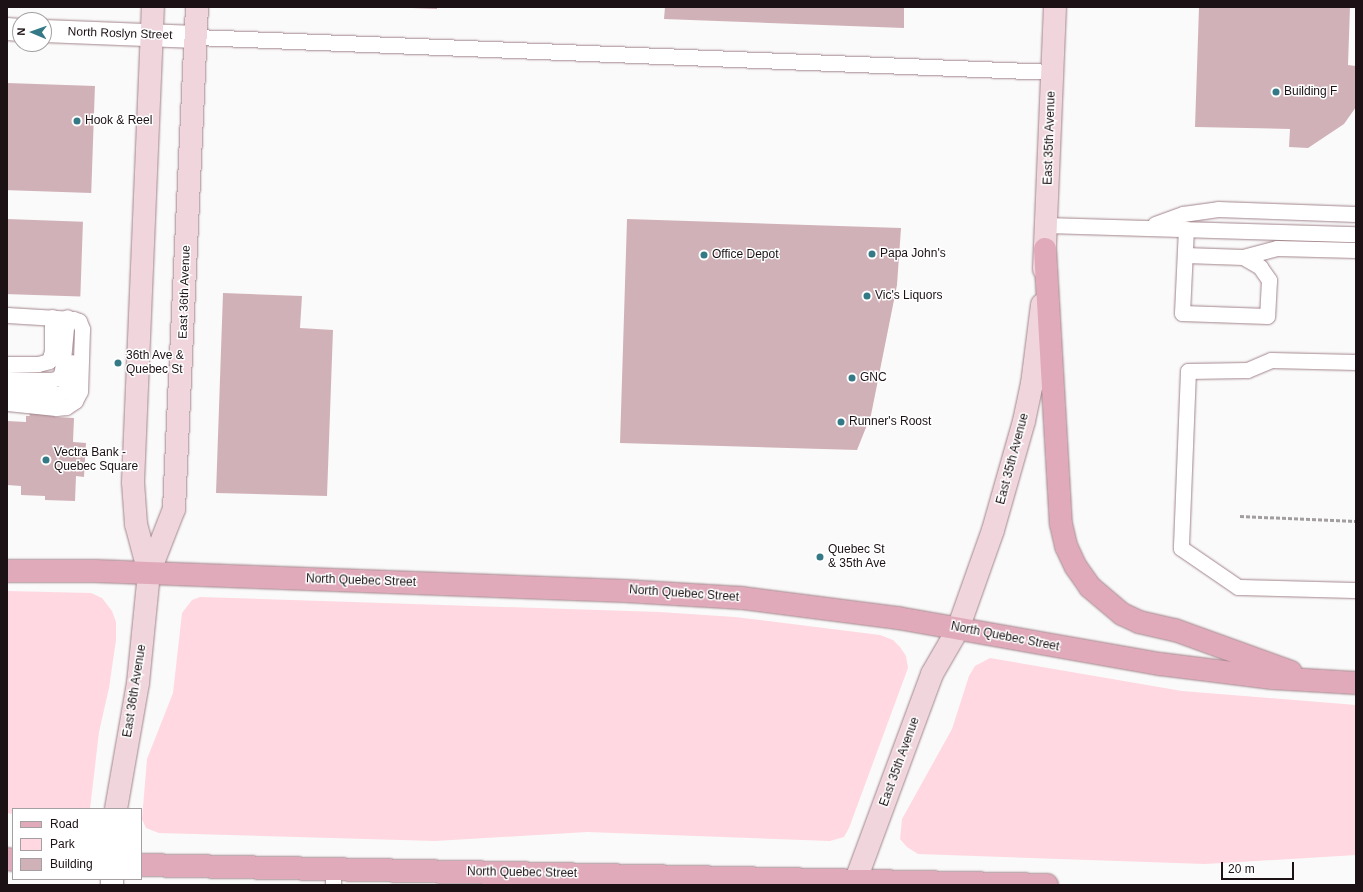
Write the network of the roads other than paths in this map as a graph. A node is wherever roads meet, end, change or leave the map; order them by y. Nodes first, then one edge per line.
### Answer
1 (153, 7) edge
2 (197, 7) edge
3 (1055, 7) edge
4 (52, 31) edge
5 (152, 36) junction
6 (196, 37) junction
7 (1052, 72) junction
8 (1356, 214) edge
9 (1046, 225) junction
10 (1147, 228) junction
11 (1186, 229) junction
12 (1356, 234) edge
13 (1045, 249) junction
14 (1356, 250) edge
15 (1185, 254) junction
16 (1243, 257) junction
17 (7, 315) edge
18 (64, 318) junction
19 (1356, 362) edge
20 (7, 364) edge
21 (7, 379) edge
22 (7, 389) edge
23 (7, 403) edge
24 (7, 566) edge
25 (53, 570) junction
26 (7, 571) edge
27 (149, 573) junction
28 (1356, 590) edge
29 (958, 629) junction
30 (1317, 681) junction
31 (1356, 683) edge
32 (116, 808) edge
33 (142, 865) edge
34 (333, 877) edge
35 (855, 882) edge
36 (1047, 885) edge

1 - 5 street, East 36th Avenue
2 - 6 street, East 36th Avenue
3 - 7 street, East 35th Avenue
4 - 5 street, North Roslyn Street
5 - 6 street, North Roslyn Street
5 - 27 street, East 36th Avenue
6 - 7 lane
6 - 27 street, East 36th Avenue
7 - 9 street, East 35th Avenue
8 - 10 lane
9 - 10 lane
9 - 13 street, East 35th Avenue
10 - 11 lane
11 - 12 lane
11 - 15 lane
13 - 29 street, East 35th Avenue
13 - 30 main road
14 - 16 lane
15 - 16 lane
15 - 16 lane
17 - 18 lane
18 - 20 lane
18 - 21 lane
18 - 22 lane
18 - 23 lane
19 - 28 lane
24 - 25 main road
25 - 26 main road, North Quebec Street
25 - 27 main road, North Quebec Street
27 - 29 main road, North Quebec Street
27 - 32 street, East 36th Avenue
29 - 30 main road, North Quebec Street
29 - 35 street, East 35th Avenue
30 - 31 main road, North Quebec Street
33 - 34 main road, North Quebec Street
34 - 35 main road, North Quebec Street
35 - 36 main road, North Quebec Street

